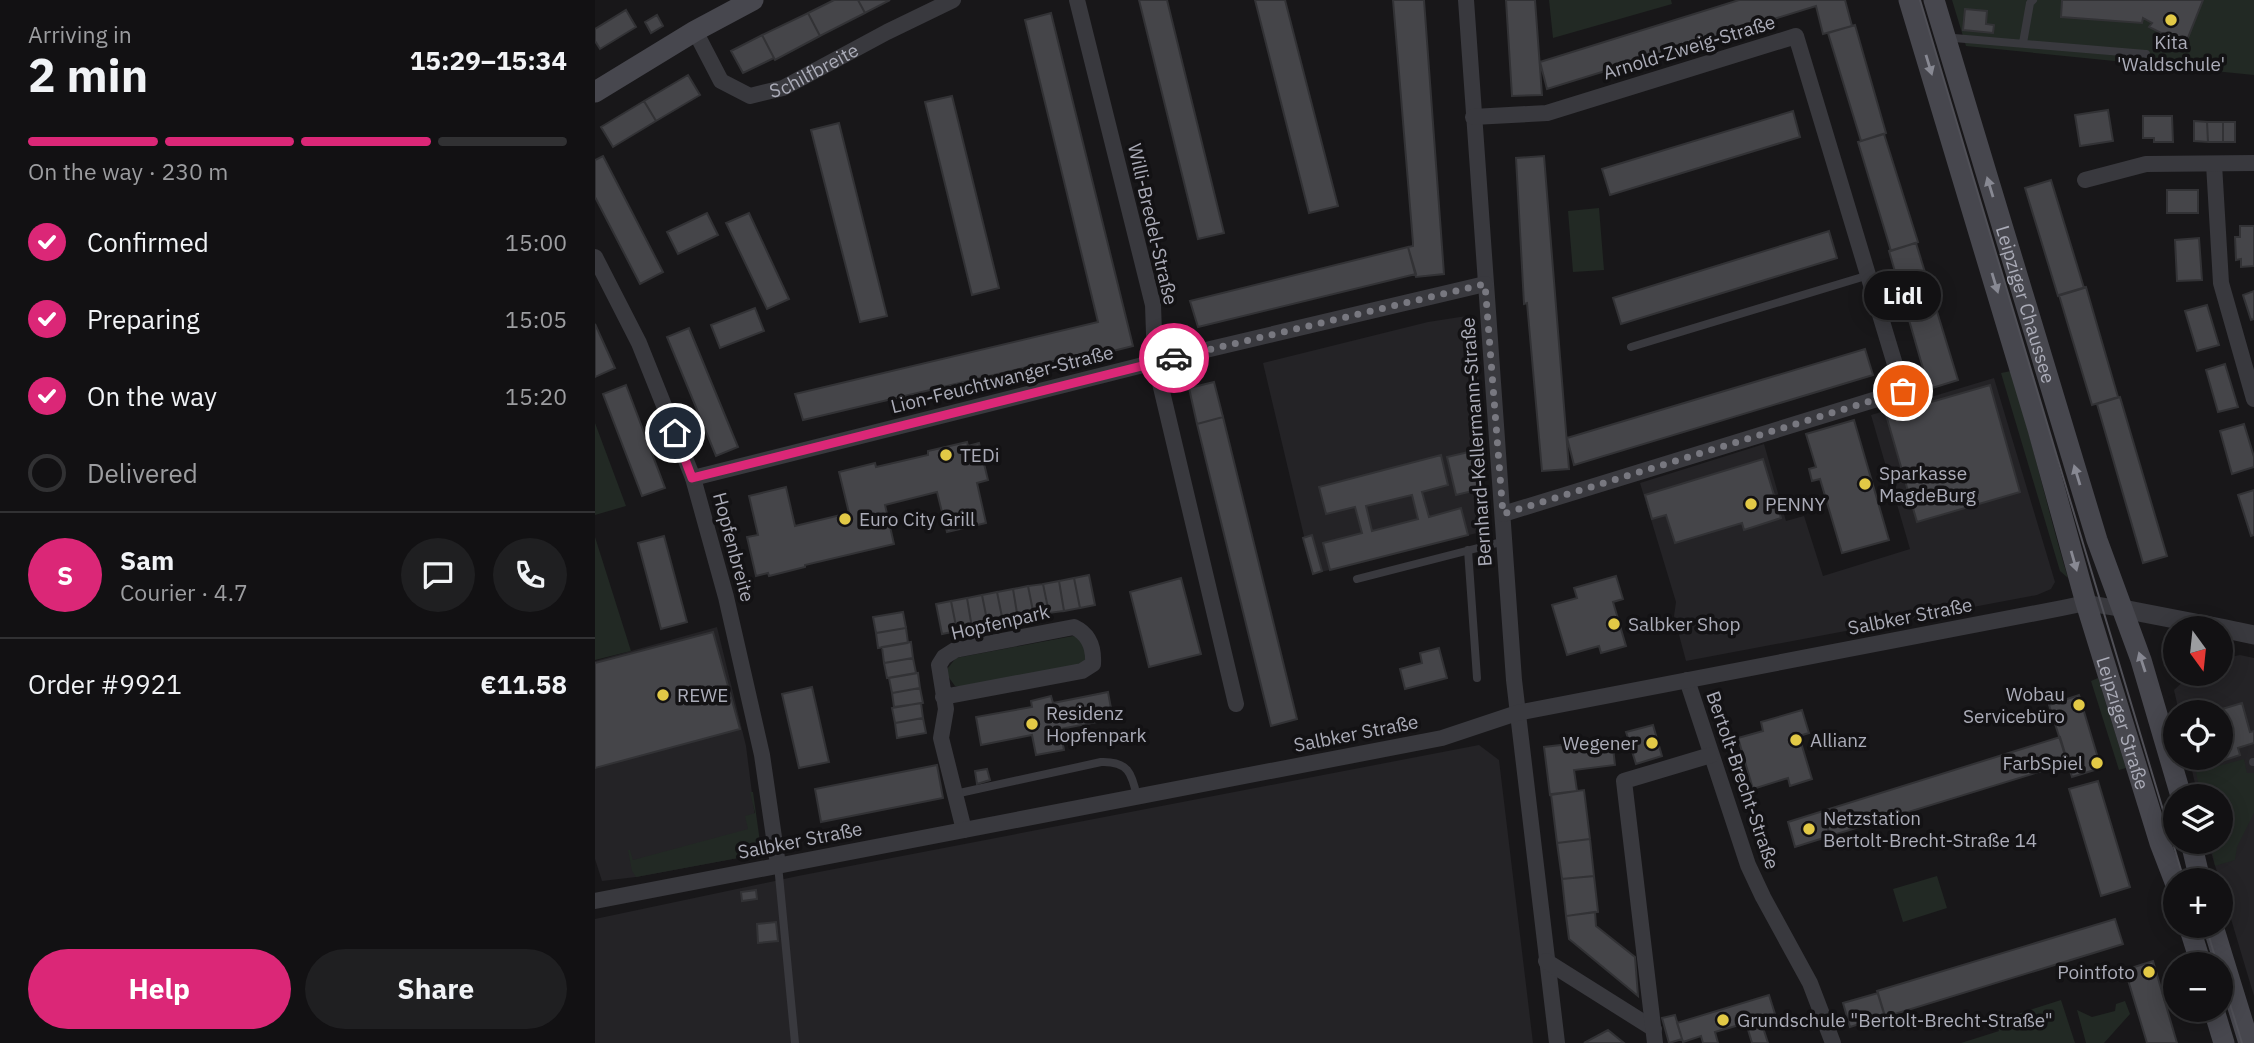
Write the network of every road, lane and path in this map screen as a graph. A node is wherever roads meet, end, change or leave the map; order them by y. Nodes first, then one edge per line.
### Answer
1 (953, 0) edge
2 (1077, 0) edge
3 (1466, 0) edge
4 (1909, 0) edge
5 (1934, 0) edge
6 (2032, 0) edge
7 (742, 2) edge
8 (695, 31) junction
9 (1946, 40) junction
10 (2022, 43) junction
11 (2146, 54) dead end
12 (595, 92) edge
13 (1473, 117) junction
14 (2254, 163) edge
15 (2214, 164) junction
16 (2085, 180) dead end
17 (595, 257) edge
18 (1869, 275) junction
19 (1485, 284) junction
20 (1631, 346) dead end
21 (1156, 362) junction
22 (2254, 399) edge
23 (692, 478) junction
24 (1503, 514) junction
25 (1505, 541) junction
26 (1468, 550) junction
27 (1357, 579) dead end
28 (2086, 603) junction
29 (2123, 608) junction
30 (2163, 616) edge
31 (2233, 631) edge
32 (2254, 635) edge
33 (1477, 678) dead end
34 (1687, 680) junction
35 (943, 696) junction
36 (1236, 704) dead end
37 (1517, 713) junction
38 (1711, 755) junction
39 (2178, 784) edge
40 (955, 794) junction
41 (1137, 797) junction
42 (964, 830) junction
43 (778, 865) junction
44 (2170, 868) edge
45 (595, 901) edge
46 (2217, 938) edge
47 (1546, 961) junction
48 (2218, 1022) edge
49 (1655, 1036) edge
50 (795, 1043) edge
51 (1557, 1043) edge
52 (1833, 1043) edge
53 (2224, 1043) edge
54 (2249, 1043) edge

1 - 8 street, Schilfbreite
2 - 21 street, Willi-Bredel-Straße
3 - 13 street, Bernhard-Kellermann-Straße
4 -> 28 main road, Leipziger Chaussee
5 - 9 main road, Leipziger Chaussee
6 - 10 lane
7 - 8 main road
8 - 12 main road
9 - 10 lane
29 -> 9 main road, Leipziger Chaussee
10 - 11 lane
13 - 18 street, Arnold-Zweig-Straße
13 - 19 street, Bernhard-Kellermann-Straße
14 - 15 street
15 - 16 street
15 - 22 street
17 - 23 street, Hopfenbreite
18 - 20 lane
18 - 24 street, Arnold-Zweig-Straße
19 - 21 street, Lion-Feuchtwanger-Straße
19 - 24 street, Bernhard-Kellermann-Straße
21 - 23 street, Lion-Feuchtwanger-Straße
21 - 36 street, Willi-Bredel-Straße
23 - 43 street, Hopfenbreite
24 - 25 street, Bernhard-Kellermann-Straße
25 - 26 lane
25 - 37 street, Bernhard-Kellermann-Straße
26 - 27 lane
26 - 33 lane
28 - 29 street, Salbker Straße
28 - 34 street, Salbker Straße
28 - 44 main road, Leipziger Straße
29 - 30 street
39 -> 29 main road, Leipziger Straße
31 - 32 street
34 - 37 street, Salbker Straße
34 - 38 street, Bertolt-Brecht-Straße
35 - 35 street, Hopfenpark
35 - 40 street, Hopfenpark
37 - 41 street, Salbker Straße
37 - 47 street, Bernhard-Kellermann-Straße
38 - 49 street
38 - 52 street, Bertolt-Brecht-Straße
40 - 41 lane
40 - 42 street, Hopfenpark
41 - 42 street, Salbker Straße
42 - 43 street, Salbker Straße
43 - 45 street, Salbker Straße
43 - 50 lane
46 - 54 main road
47 - 49 street
47 - 51 street, Bernhard-Kellermann-Straße
48 - 53 main road

